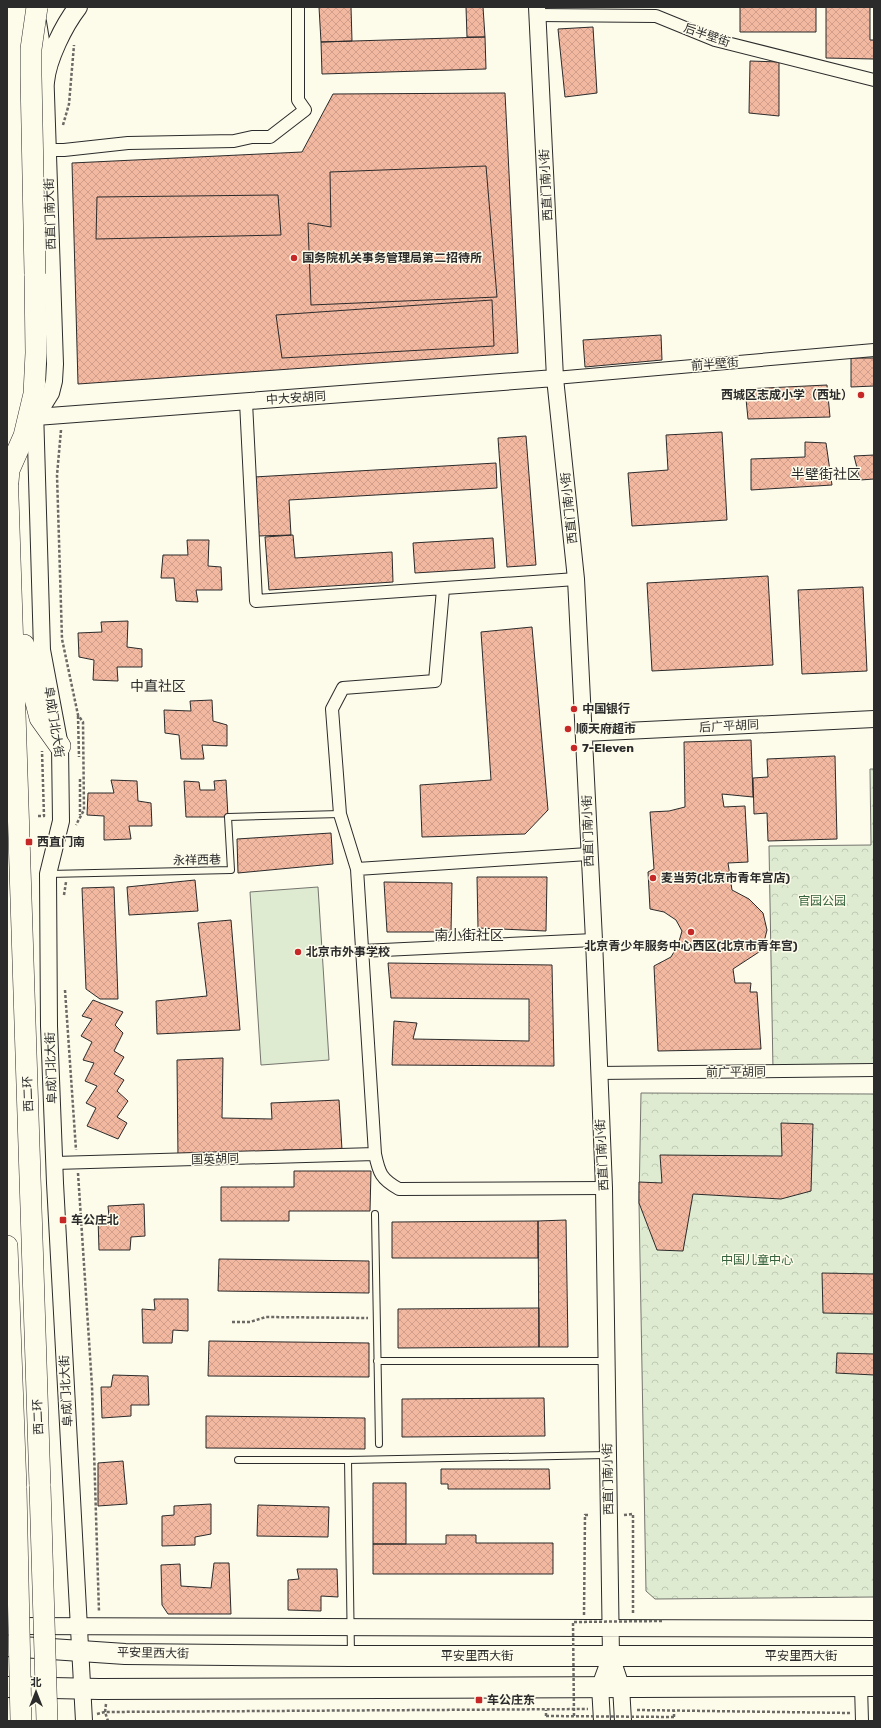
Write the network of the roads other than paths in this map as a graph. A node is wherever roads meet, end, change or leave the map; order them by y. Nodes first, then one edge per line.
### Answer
1 (34, 7) edge
2 (37, 7) edge
3 (78, 7) edge
4 (298, 7) edge
5 (537, 11) edge
6 (874, 80) edge
7 (45, 82) junction
8 (54, 150) junction
9 (874, 350) edge
10 (555, 378) junction
11 (246, 402) junction
12 (31, 423) junction
13 (7, 466) edge
14 (8, 483) edge
15 (576, 579) junction
16 (443, 589) junction
17 (10, 600) junction
18 (874, 719) edge
19 (584, 733) junction
20 (51, 745) junction
21 (340, 814) junction
22 (588, 854) junction
23 (357, 869) junction
24 (48, 874) junction
25 (594, 940) junction
26 (362, 952) junction
27 (874, 1070) edge
28 (598, 1073) junction
29 (374, 1154) junction
30 (55, 1163) junction
31 (604, 1188) junction
32 (374, 1214) dead end
33 (7, 1246) edge
34 (377, 1361) junction
35 (606, 1361) junction
36 (379, 1444) dead end
37 (608, 1455) junction
38 (238, 1460) dead end
39 (348, 1460) junction
40 (7, 1626) edge
41 (78, 1626) junction
42 (350, 1626) junction
43 (610, 1628) junction
44 (874, 1629) edge
45 (7, 1646) edge
46 (80, 1651) junction
47 (351, 1656) junction
48 (611, 1656) junction
49 (874, 1656) edge
50 (600, 1686) junction
51 (621, 1686) junction
52 (868, 1686) edge
53 (7, 1687) edge
54 (82, 1687) junction
55 (602, 1715) edge
56 (623, 1715) edge
57 (862, 1717) edge
58 (83, 1719) edge
59 (21, 1721) edge
60 (47, 1721) edge

1 - 7 street, 西直门南大街
2 - 12 highway, bridge
3 - 7 main road
4 - 8 street
5 - 6 street, 后半壁街
5 - 10 street, 西直门南小街
7 - 8 street, 西直门南大街
8 - 12 street, 西直门南大街
9 - 10 street, 前半壁街
10 - 11 street, 中大安胡同
10 - 15 street, 西直门南小街
11 - 12 street, 中大安胡同
11 - 16 street
12 - 14 highway
12 - 20 street, 阜成门北大街
13 - 14 highway, 西二环
14 - 17 highway, 西二环
15 - 16 street
15 - 19 street, 西直门南小街
16 - 21 street
17 - 20 highway
17 - 60 highway, 西二环, bridge
18 - 19 street, 后广平胡同
19 - 22 street, 西直门南小街
20 - 24 street, 阜成门北大街
21 - 23 street
21 - 24 lane, 永祥西巷
22 - 23 street
22 - 25 street, 西直门南小街
23 - 26 street
24 - 30 street, 阜成门北大街
25 - 26 street
25 - 28 street, 西直门南小街
26 - 29 street
27 - 28 street, 前广平胡同
28 - 31 street, 西直门南小街
29 - 30 street, 国英胡同
29 - 31 street
30 - 41 street, 阜成门北大街
31 - 35 street, 西直门南小街
32 - 34 lane
33 - 59 highway, 西二环, bridge
34 - 35 lane
34 - 36 lane
35 - 37 street, 西直门南小街
37 - 39 lane
37 - 43 street, 西直门南小街
38 - 39 lane
39 - 42 lane
40 - 41 street
41 - 42 street
41 - 46 street, 阜成门北大街
42 - 43 street
42 - 47 lane
43 - 44 street
43 - 48 street, 西直门南小街
45 - 46 main road, 平安里西大街
46 - 47 main road, 平安里西大街
46 - 54 street, 阜成门北大街
47 - 48 main road, 平安里西大街
48 - 49 main road, 平安里西大街
48 - 50 street, 西直门南小街
48 - 51 street, 西直门南小街
50 - 51 main road
50 - 54 main road
50 - 55 street, 西直门南小街
51 - 52 main road
51 - 56 street, 西直门南小街
52 - 57 street
53 - 54 main road
54 - 58 street, 阜成门北大街

